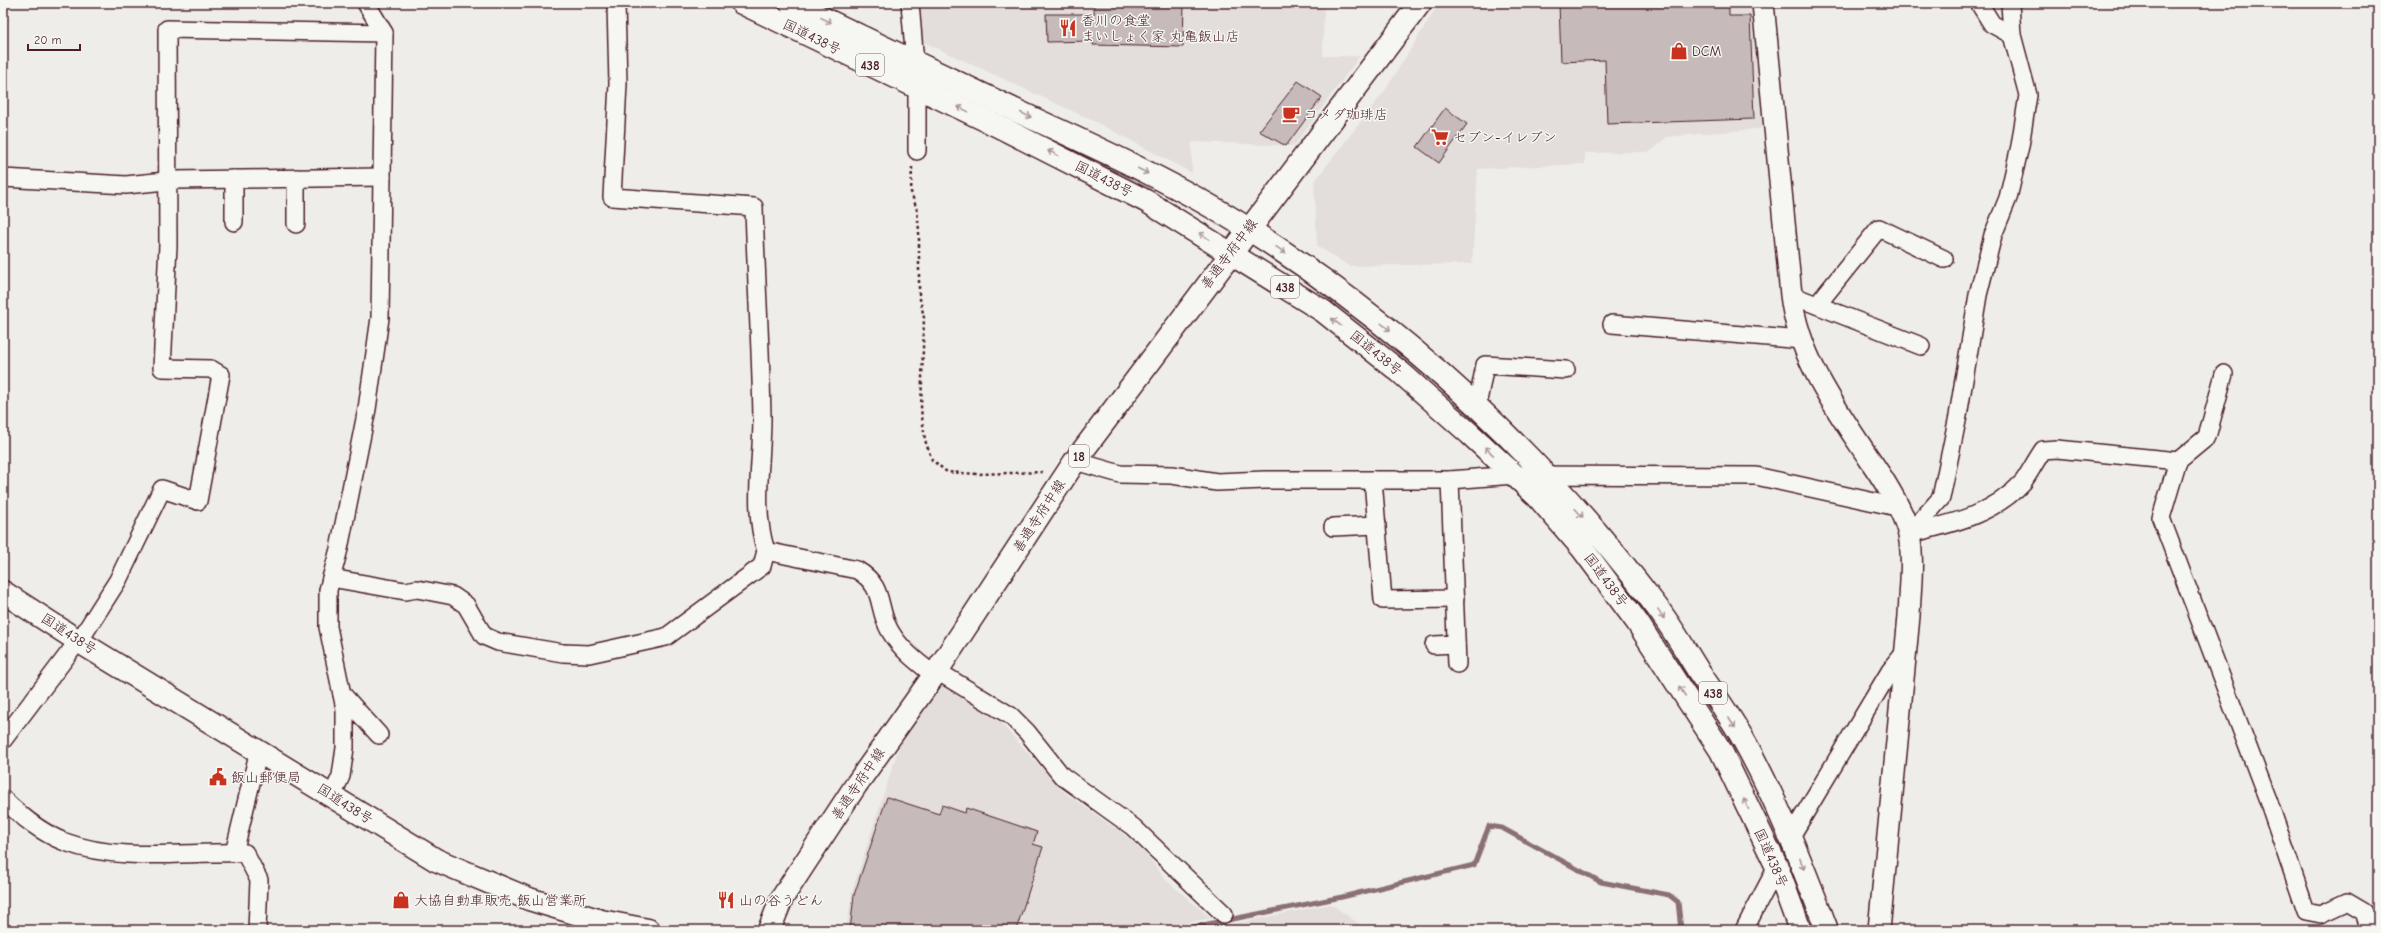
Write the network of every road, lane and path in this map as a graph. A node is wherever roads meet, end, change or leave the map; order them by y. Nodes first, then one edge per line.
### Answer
1 (366, 3) edge
2 (616, 3) edge
3 (742, 3) edge
4 (791, 3) edge
5 (910, 3) edge
6 (1420, 3) edge
7 (1763, 3) edge
8 (1979, 3) edge
9 (2010, 3) edge
10 (384, 33) junction
11 (2012, 35) junction
12 (916, 63) junction
13 (917, 87) junction
14 (917, 151) joint
15 (382, 177) junction
16 (3, 178) edge
17 (296, 178) junction
18 (234, 179) junction
19 (168, 180) junction
20 (234, 222) dead end
21 (296, 224) dead end
22 (1248, 229) junction
23 (1230, 253) junction
24 (1944, 259) dead end
25 (1791, 295) junction
26 (1817, 305) junction
27 (1612, 324) dead end
28 (1802, 340) junction
29 (1921, 346) dead end
30 (1566, 370) dead end
31 (2224, 374) dead end
32 (1477, 406) junction
33 (2178, 461) junction
34 (1072, 466) junction
35 (1514, 475) junction
36 (1545, 475) junction
37 (1373, 480) junction
38 (1450, 480) junction
39 (1897, 507) junction
40 (1377, 525) junction
41 (1333, 527) dead end
42 (1909, 534) junction
43 (766, 551) junction
44 (331, 578) junction
45 (3, 592) edge
46 (1454, 598) junction
47 (78, 641) junction
48 (1456, 644) junction
49 (1434, 645) dead end
50 (1904, 652) junction
51 (1457, 664) dead end
52 (935, 673) junction
53 (342, 693) junction
54 (379, 735) dead end
55 (3, 740) edge
56 (259, 750) junction
57 (332, 796) junction
58 (3, 799) edge
59 (1790, 838) junction
60 (234, 853) junction
61 (1776, 867) junction
62 (1224, 914) dead end
63 (257, 930) edge
64 (648, 930) edge
65 (769, 930) edge
66 (1744, 930) edge
67 (1800, 930) edge
68 (1827, 930) edge
69 (1879, 930) edge
70 (2370, 930) edge

1 - 10 street
2 - 43 street
3 - 13 main road, 国道438号 / 438
4 -> 12 main road, 国道438号 / 438
5 - 12 street
6 - 22 main road, 善通寺府中線 / 18
7 - 25 street
8 - 11 street
9 - 11 street
10 - 15 street
10 - 19 street
11 - 42 street
12 - 13 street
12 -> 22 main road, 国道438号 / 438
13 - 14 street
23 -> 13 main road, 国道438号 / 438
14 - 34 path
15 - 17 street
15 - 44 street
16 - 19 street
17 - 18 street
17 - 21 street
18 - 19 street
18 - 20 street
19 - 47 street
22 - 23 main road, 善通寺府中線 / 18
22 -> 32 main road, 国道438号 / 438
23 - 34 main road, 善通寺府中線 / 18
35 -> 23 main road, 国道438号 / 438
24 - 26 street
25 - 26 street
25 - 28 street
26 - 29 street
27 - 28 street
28 - 39 street
30 - 32 street
31 - 33 street
32 - 36 main road, 国道438号 / 438
33 - 42 street
33 - 70 street
34 - 37 street
34 - 52 main road, 善通寺府中線 / 18
35 - 36 street
35 - 38 street
61 -> 35 main road, 国道438号 / 438
36 - 39 street
36 -> 59 main road, 国道438号 / 438
37 - 38 street
37 - 40 street
38 - 46 street
39 - 42 street
40 - 41 street
40 - 46 street
42 - 50 street
43 - 44 street
43 - 52 street
44 - 53 street
45 - 47 main road, 国道438号
46 - 48 street
47 - 55 street
47 - 56 main road, 国道438号
48 - 49 street
48 - 51 street
50 - 59 street
50 - 69 street
52 - 62 street
52 - 65 main road, 善通寺府中線 / 18
53 - 54 street
53 - 57 street
56 - 57 main road, 国道438号
56 - 60 street
57 - 64 main road, 国道438号
58 - 60 street
59 -> 68 main road, 国道438号 / 438
60 - 63 street
61 - 66 street
61 - 67 main road, 国道438号 / 438

